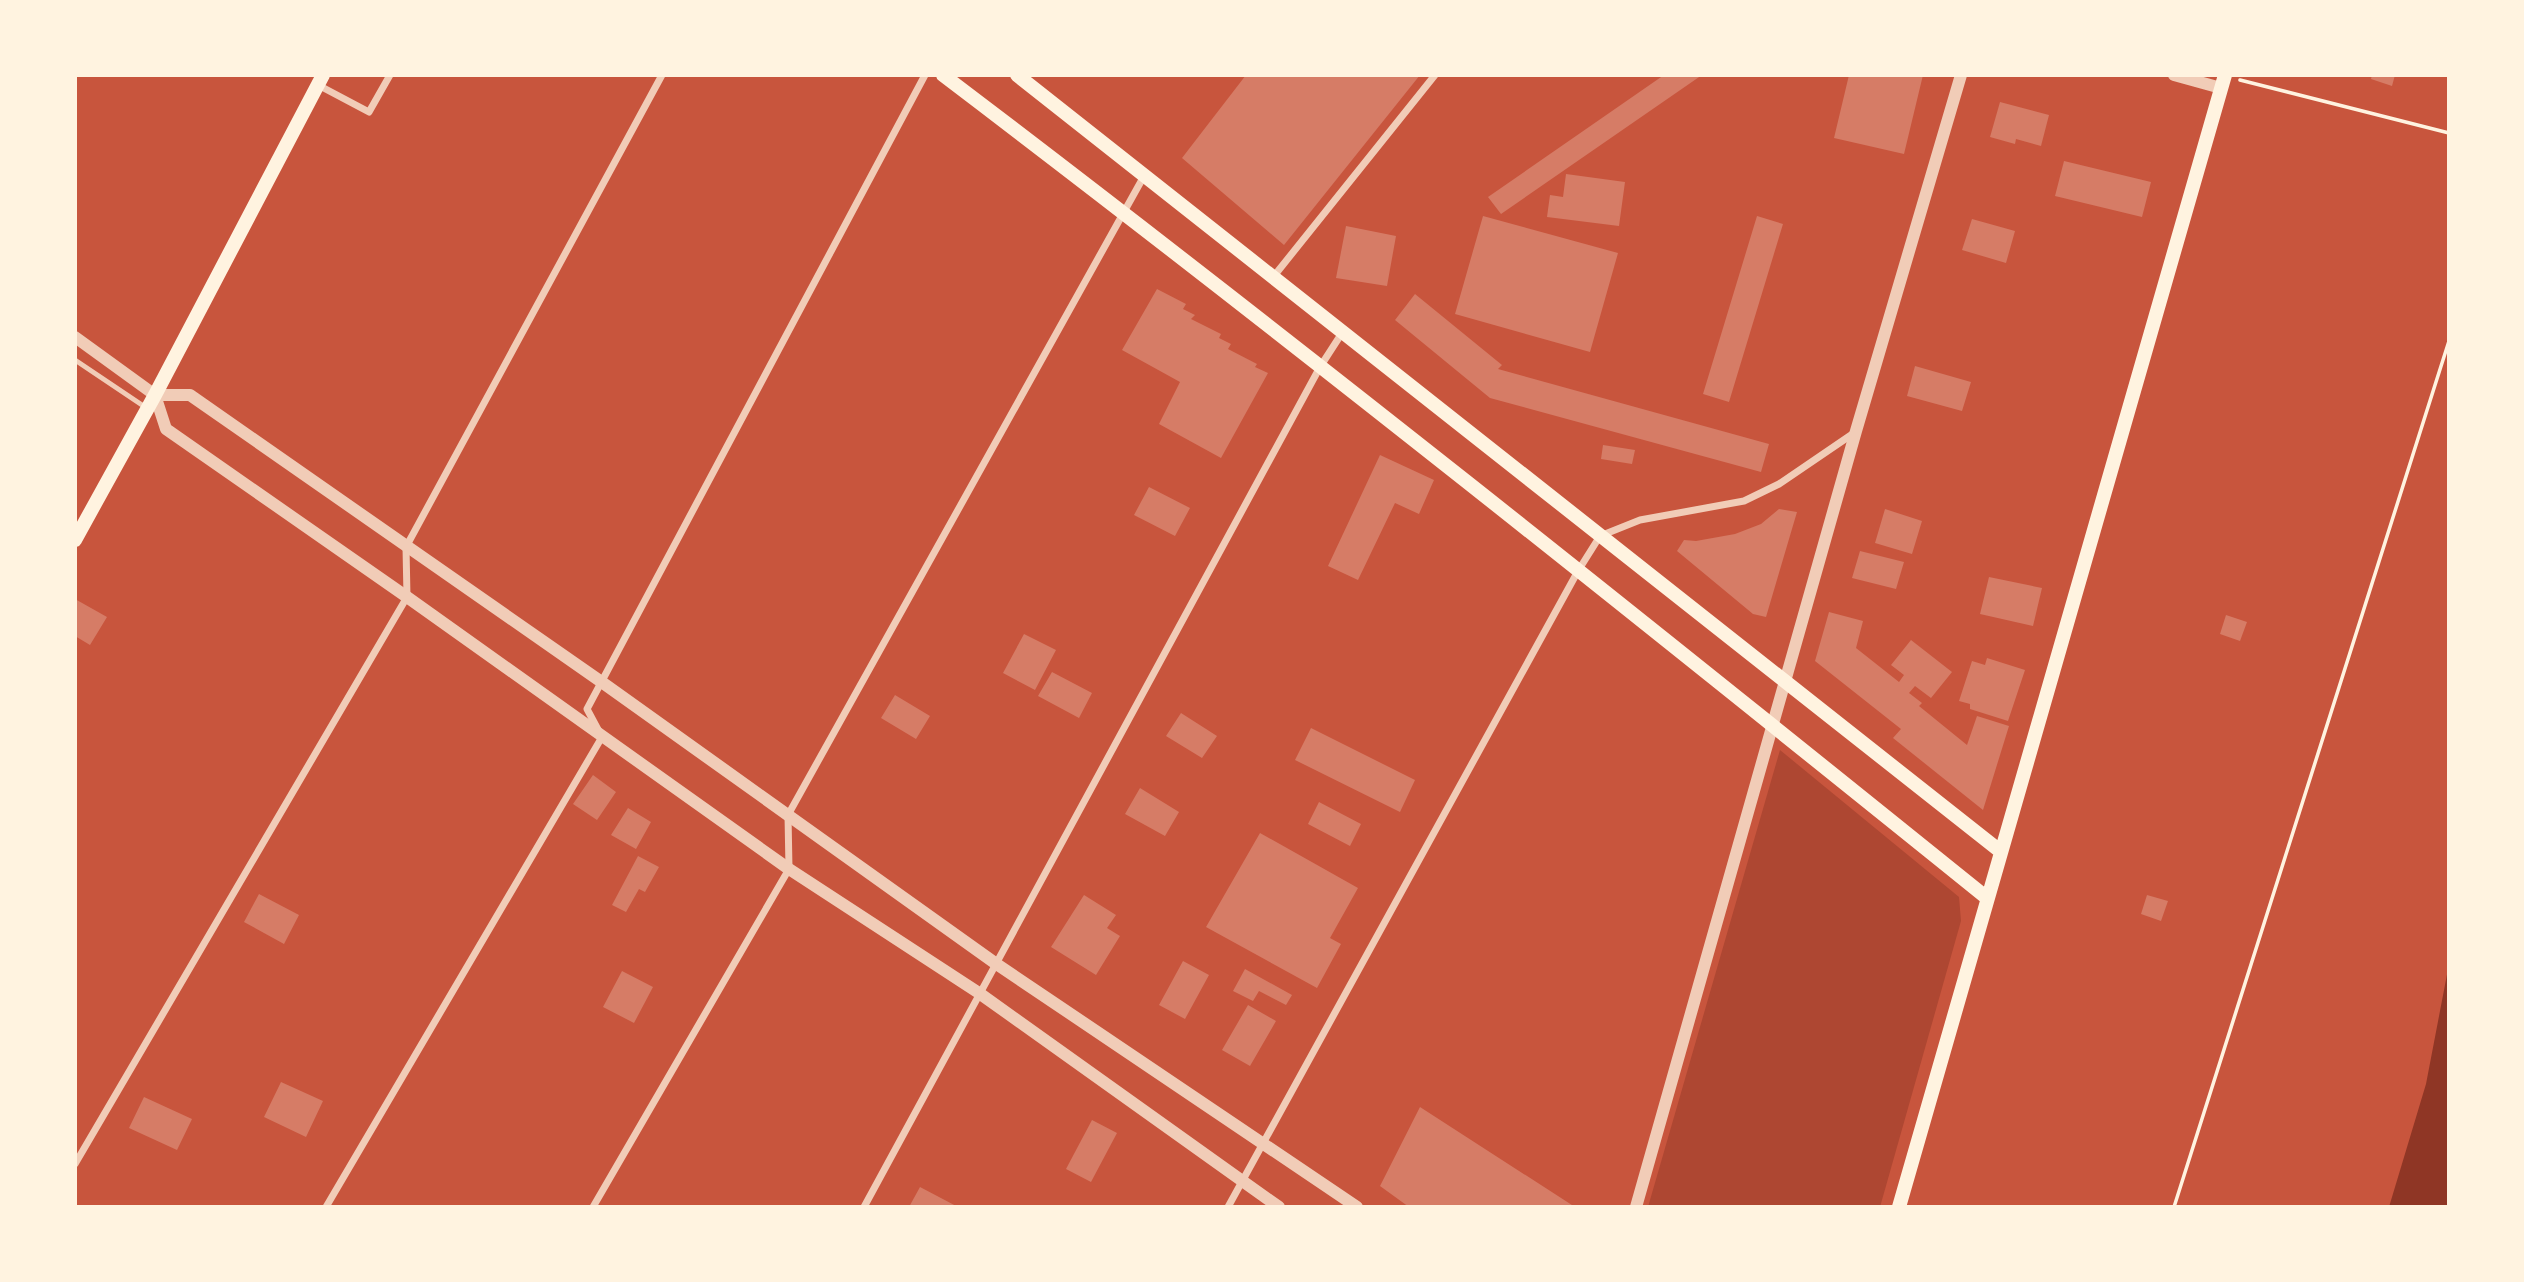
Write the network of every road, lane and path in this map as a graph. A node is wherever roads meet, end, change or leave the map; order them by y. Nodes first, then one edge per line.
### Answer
1 (390, 75) edge
2 (662, 75) edge
3 (925, 75) edge
4 (943, 75) edge
5 (1017, 75) edge
6 (1435, 75) edge
7 (1961, 75) edge
8 (2174, 75) edge
9 (321, 80) edge
10 (2223, 80) edge
11 (2449, 133) edge
12 (1145, 174) junction
13 (1122, 212) junction
14 (1274, 276) junction
15 (1342, 333) junction
16 (75, 337) edge
17 (2449, 341) edge
18 (75, 360) edge
19 (1320, 367) junction
20 (155, 395) junction
21 (148, 409) junction
22 (1856, 431) junction
23 (1600, 536) junction
24 (75, 540) edge
25 (406, 547) junction
26 (1578, 570) junction
27 (408, 597) junction
28 (1786, 681) junction
29 (603, 683) junction
30 (1772, 725) junction
31 (602, 737) junction
32 (789, 815) junction
33 (2000, 851) junction
34 (789, 869) junction
35 (1987, 898) junction
36 (995, 963) junction
37 (979, 993) junction
38 (1263, 1143) junction
39 (75, 1164) edge
40 (1242, 1181) junction
41 (1356, 1206) edge
42 (326, 1207) edge
43 (593, 1207) edge
44 (864, 1207) edge
45 (1228, 1207) edge
46 (1279, 1207) edge
47 (1636, 1207) edge
48 (1899, 1207) edge
49 (2174, 1207) edge

1 - 9 street
2 - 25 street
3 - 29 street
4 - 13 main road
5 - 12 main road
6 - 14 street
7 - 22 street
8 - 10 street
9 - 20 main road
10 - 11 path
10 - 33 main road
12 - 13 street
12 - 14 main road
13 - 19 main road
13 - 32 street
14 - 15 main road
15 - 19 street
15 - 23 main road
16 - 20 street
17 - 49 path
18 - 21 lane
19 - 26 main road
19 - 36 street
20 - 21 main road
20 - 25 street
20 - 27 street
21 - 24 main road
22 - 23 street
22 - 28 street
23 - 26 street
23 - 28 main road
25 - 27 street
25 - 29 street
26 - 30 main road
26 - 38 street
27 - 31 street
27 - 39 street
28 - 30 street
28 - 33 main road
29 - 31 street
29 - 32 street
30 - 35 main road
30 - 47 street
31 - 34 street
31 - 42 street
32 - 34 street
32 - 36 street
33 - 35 main road
34 - 37 street
34 - 43 street
35 - 48 main road
36 - 37 street
36 - 38 street
37 - 40 street
37 - 44 street
38 - 40 street
38 - 41 street
40 - 45 street
40 - 46 street

